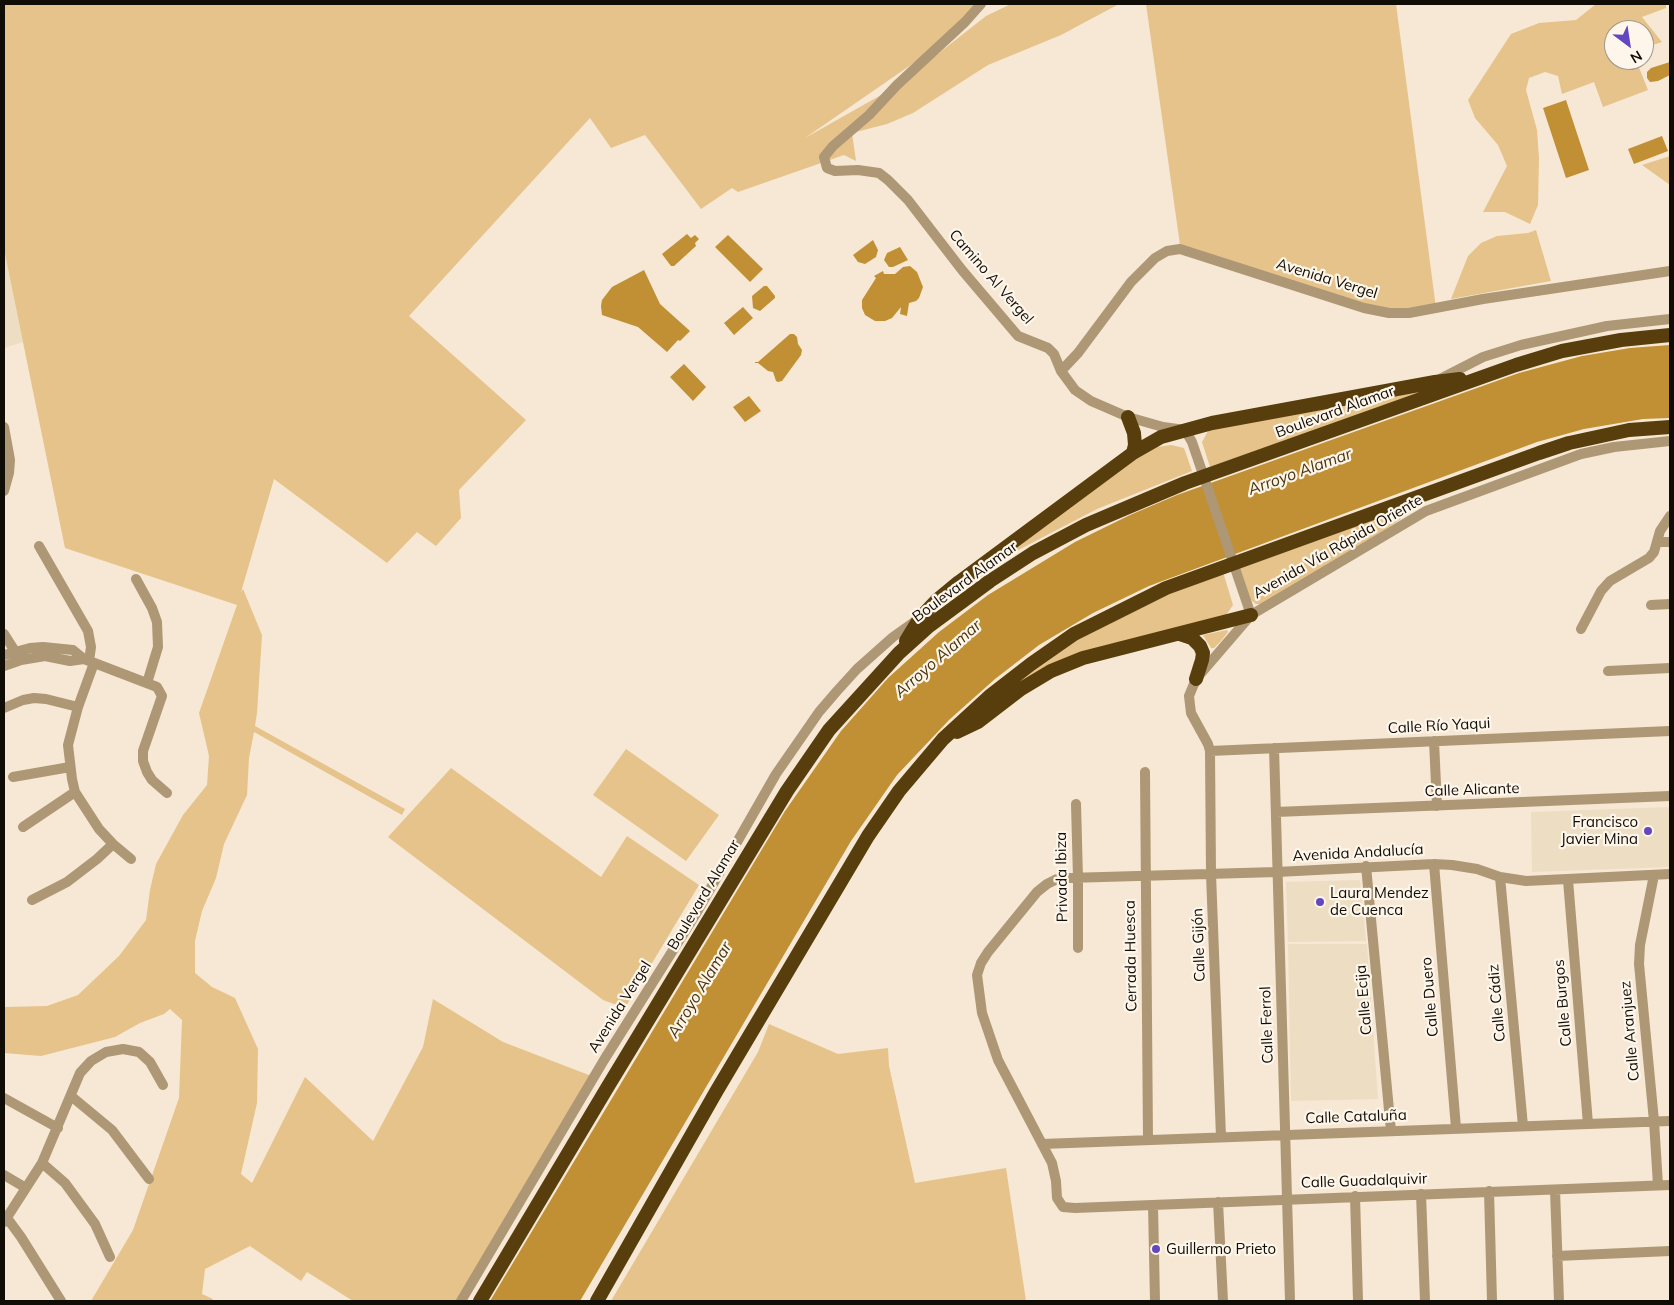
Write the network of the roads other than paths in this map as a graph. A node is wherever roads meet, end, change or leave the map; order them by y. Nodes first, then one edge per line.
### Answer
1 (981, 4) edge
2 (1670, 270) edge
3 (1670, 319) edge
4 (1670, 335) edge
5 (1061, 371) junction
6 (1483, 376) junction
7 (1435, 382) junction
8 (1128, 418) junction
9 (4, 427) edge
10 (1670, 427) edge
11 (1188, 436) junction
12 (1670, 441) edge
13 (1133, 453) junction
14 (4, 491) edge
15 (1670, 516) edge
16 (1658, 542) junction
17 (1670, 542) edge
18 (39, 546) dead end
19 (136, 579) dead end
20 (1670, 604) edge
21 (1651, 605) dead end
22 (1249, 609) junction
23 (920, 618) junction
24 (1581, 630) dead end
25 (4, 634) edge
26 (1180, 634) junction
27 (899, 653) junction
28 (4, 655) edge
29 (18, 656) junction
30 (89, 661) junction
31 (4, 666) edge
32 (1670, 668) edge
33 (1608, 671) dead end
34 (1196, 679) junction
35 (147, 683) junction
36 (78, 707) junction
37 (4, 708) edge
38 (1670, 731) edge
39 (943, 739) junction
40 (1434, 741) junction
41 (1274, 748) junction
42 (1210, 751) junction
43 (70, 767) junction
44 (1145, 772) dead end
45 (13, 777) dead end
46 (76, 792) junction
47 (167, 793) dead end
48 (1670, 796) edge
49 (1076, 804) dead end
50 (1437, 806) junction
51 (1276, 812) junction
52 (23, 827) dead end
53 (113, 844) junction
54 (131, 858) dead end
55 (1434, 864) junction
56 (1366, 866) junction
57 (1277, 872) junction
58 (1211, 874) junction
59 (1670, 874) edge
60 (1654, 875) junction
61 (1146, 876) junction
62 (1500, 877) junction
63 (1078, 878) junction
64 (1568, 880) junction
65 (32, 900) dead end
66 (1078, 948) dead end
67 (163, 1085) dead end
68 (71, 1096) junction
69 (4, 1098) edge
70 (1654, 1121) junction
71 (1670, 1121) edge
72 (1588, 1124) junction
73 (1523, 1126) junction
74 (58, 1128) junction
75 (1456, 1128) junction
76 (1391, 1131) junction
77 (1285, 1135) junction
78 (1220, 1137) junction
79 (1148, 1140) junction
80 (1042, 1144) junction
81 (42, 1163) junction
82 (4, 1175) edge
83 (149, 1179) dead end
84 (1658, 1185) junction
85 (1670, 1185) edge
86 (26, 1188) junction
87 (1555, 1190) junction
88 (1489, 1191) junction
89 (1421, 1194) junction
90 (1355, 1196) junction
91 (1287, 1199) junction
92 (1218, 1202) junction
93 (1153, 1204) junction
94 (5, 1220) edge
95 (1670, 1251) edge
96 (1557, 1256) junction
97 (110, 1257) dead end
98 (61, 1301) edge
99 (461, 1301) edge
100 (480, 1301) edge
101 (597, 1301) edge
102 (1155, 1301) edge
103 (1223, 1301) edge
104 (1290, 1301) edge
105 (1358, 1301) edge
106 (1425, 1301) edge
107 (1492, 1301) edge
108 (1559, 1301) edge

1 - 5 street, Camino Al Vergel
2 - 5 street, Avenida Vergel
3 - 7 street
4 - 6 highway, Boulevard Alamar
5 - 8 street, Camino Al Vergel
6 - 7 highway
6 - 27 highway, Boulevard Alamar
7 - 11 highway
8 - 11 street, Camino Al Vergel
8 - 13 highway
9 - 14 street
10 - 39 highway
11 - 13 highway
11 - 22 street
12 - 22 street, Avenida Vía Rápida Oriente
13 - 23 highway
15 - 16 street
16 - 17 street
16 - 24 street
18 - 30 street
19 - 35 street
20 - 21 street
22 - 26 highway
22 - 34 street
23 - 27 highway
23 - 99 street, Avenida Vergel
25 - 29 street
26 - 34 highway
26 - 39 highway
27 - 100 highway, Boulevard Alamar
28 - 29 street
29 - 30 street
29 - 31 street
30 - 35 street
30 - 36 street
32 - 33 street
34 - 42 street
35 - 47 street
36 - 37 street
36 - 43 street
38 - 40 street, Calle Río Yaqui
39 - 101 highway
40 - 41 street, Calle Río Yaqui
40 - 50 street
41 - 42 street, Calle Río Yaqui
41 - 51 street, Calle Ferrol
42 - 58 street, Calle Gijón
43 - 45 street
43 - 46 street
44 - 61 street, Cerrada Huesca
46 - 52 street
46 - 53 street
48 - 50 street, Calle Alicante
49 - 63 street, Privada Ibiza
50 - 51 street, Calle Alicante
51 - 57 street, Calle Ferrol
53 - 54 street
53 - 65 street
55 - 56 street, Avenida Andalucía
55 - 62 street, Avenida Andalucía
55 - 75 street, Calle Duero
56 - 57 street, Avenida Andalucía
56 - 76 street, Calle Ecija
57 - 58 street, Avenida Andalucía
57 - 77 street, Calle Ferrol
58 - 61 street, Avenida Andalucía
58 - 78 street, Calle Gijón
59 - 60 street, Avenida Andalucía
60 - 64 street, Avenida Andalucía
60 - 70 street, Calle Aranjuez
61 - 63 street, Avenida Andalucía
61 - 79 street, Cerrada Huesca
62 - 64 street, Avenida Andalucía
62 - 73 street, Calle Cádiz
63 - 66 street, Privada Ibiza
63 - 80 street, Avenida Andalucía
64 - 72 street, Calle Burgos
67 - 68 street
68 - 74 street
68 - 83 street
69 - 74 street
70 - 71 street, Calle Cataluña
70 - 72 street, Calle Cataluña
70 - 84 street, Calle Aranjuez
72 - 73 street, Calle Cataluña
73 - 75 street, Calle Cataluña
74 - 81 street
75 - 76 street, Calle Cataluña
76 - 77 street, Calle Cataluña
77 - 78 street, Calle Cataluña
77 - 91 street, Calle Ferrol
78 - 79 street, Calle Cataluña
79 - 80 street, Calle Cataluña
80 - 93 street, Calle Guadalquivir
81 - 86 street
81 - 97 street
82 - 86 street
84 - 85 street, Calle Guadalquivir
84 - 87 street, Calle Guadalquivir
86 - 94 street
87 - 88 street, Calle Guadalquivir
87 - 96 street
88 - 89 street, Calle Guadalquivir
88 - 107 street
89 - 90 street, Calle Guadalquivir
89 - 106 street
90 - 91 street, Calle Guadalquivir
90 - 105 street
91 - 92 street, Calle Guadalquivir
91 - 104 street, Calle Ferrol
92 - 93 street, Calle Guadalquivir
92 - 103 street
93 - 102 street
94 - 98 street
95 - 96 street
96 - 108 street

